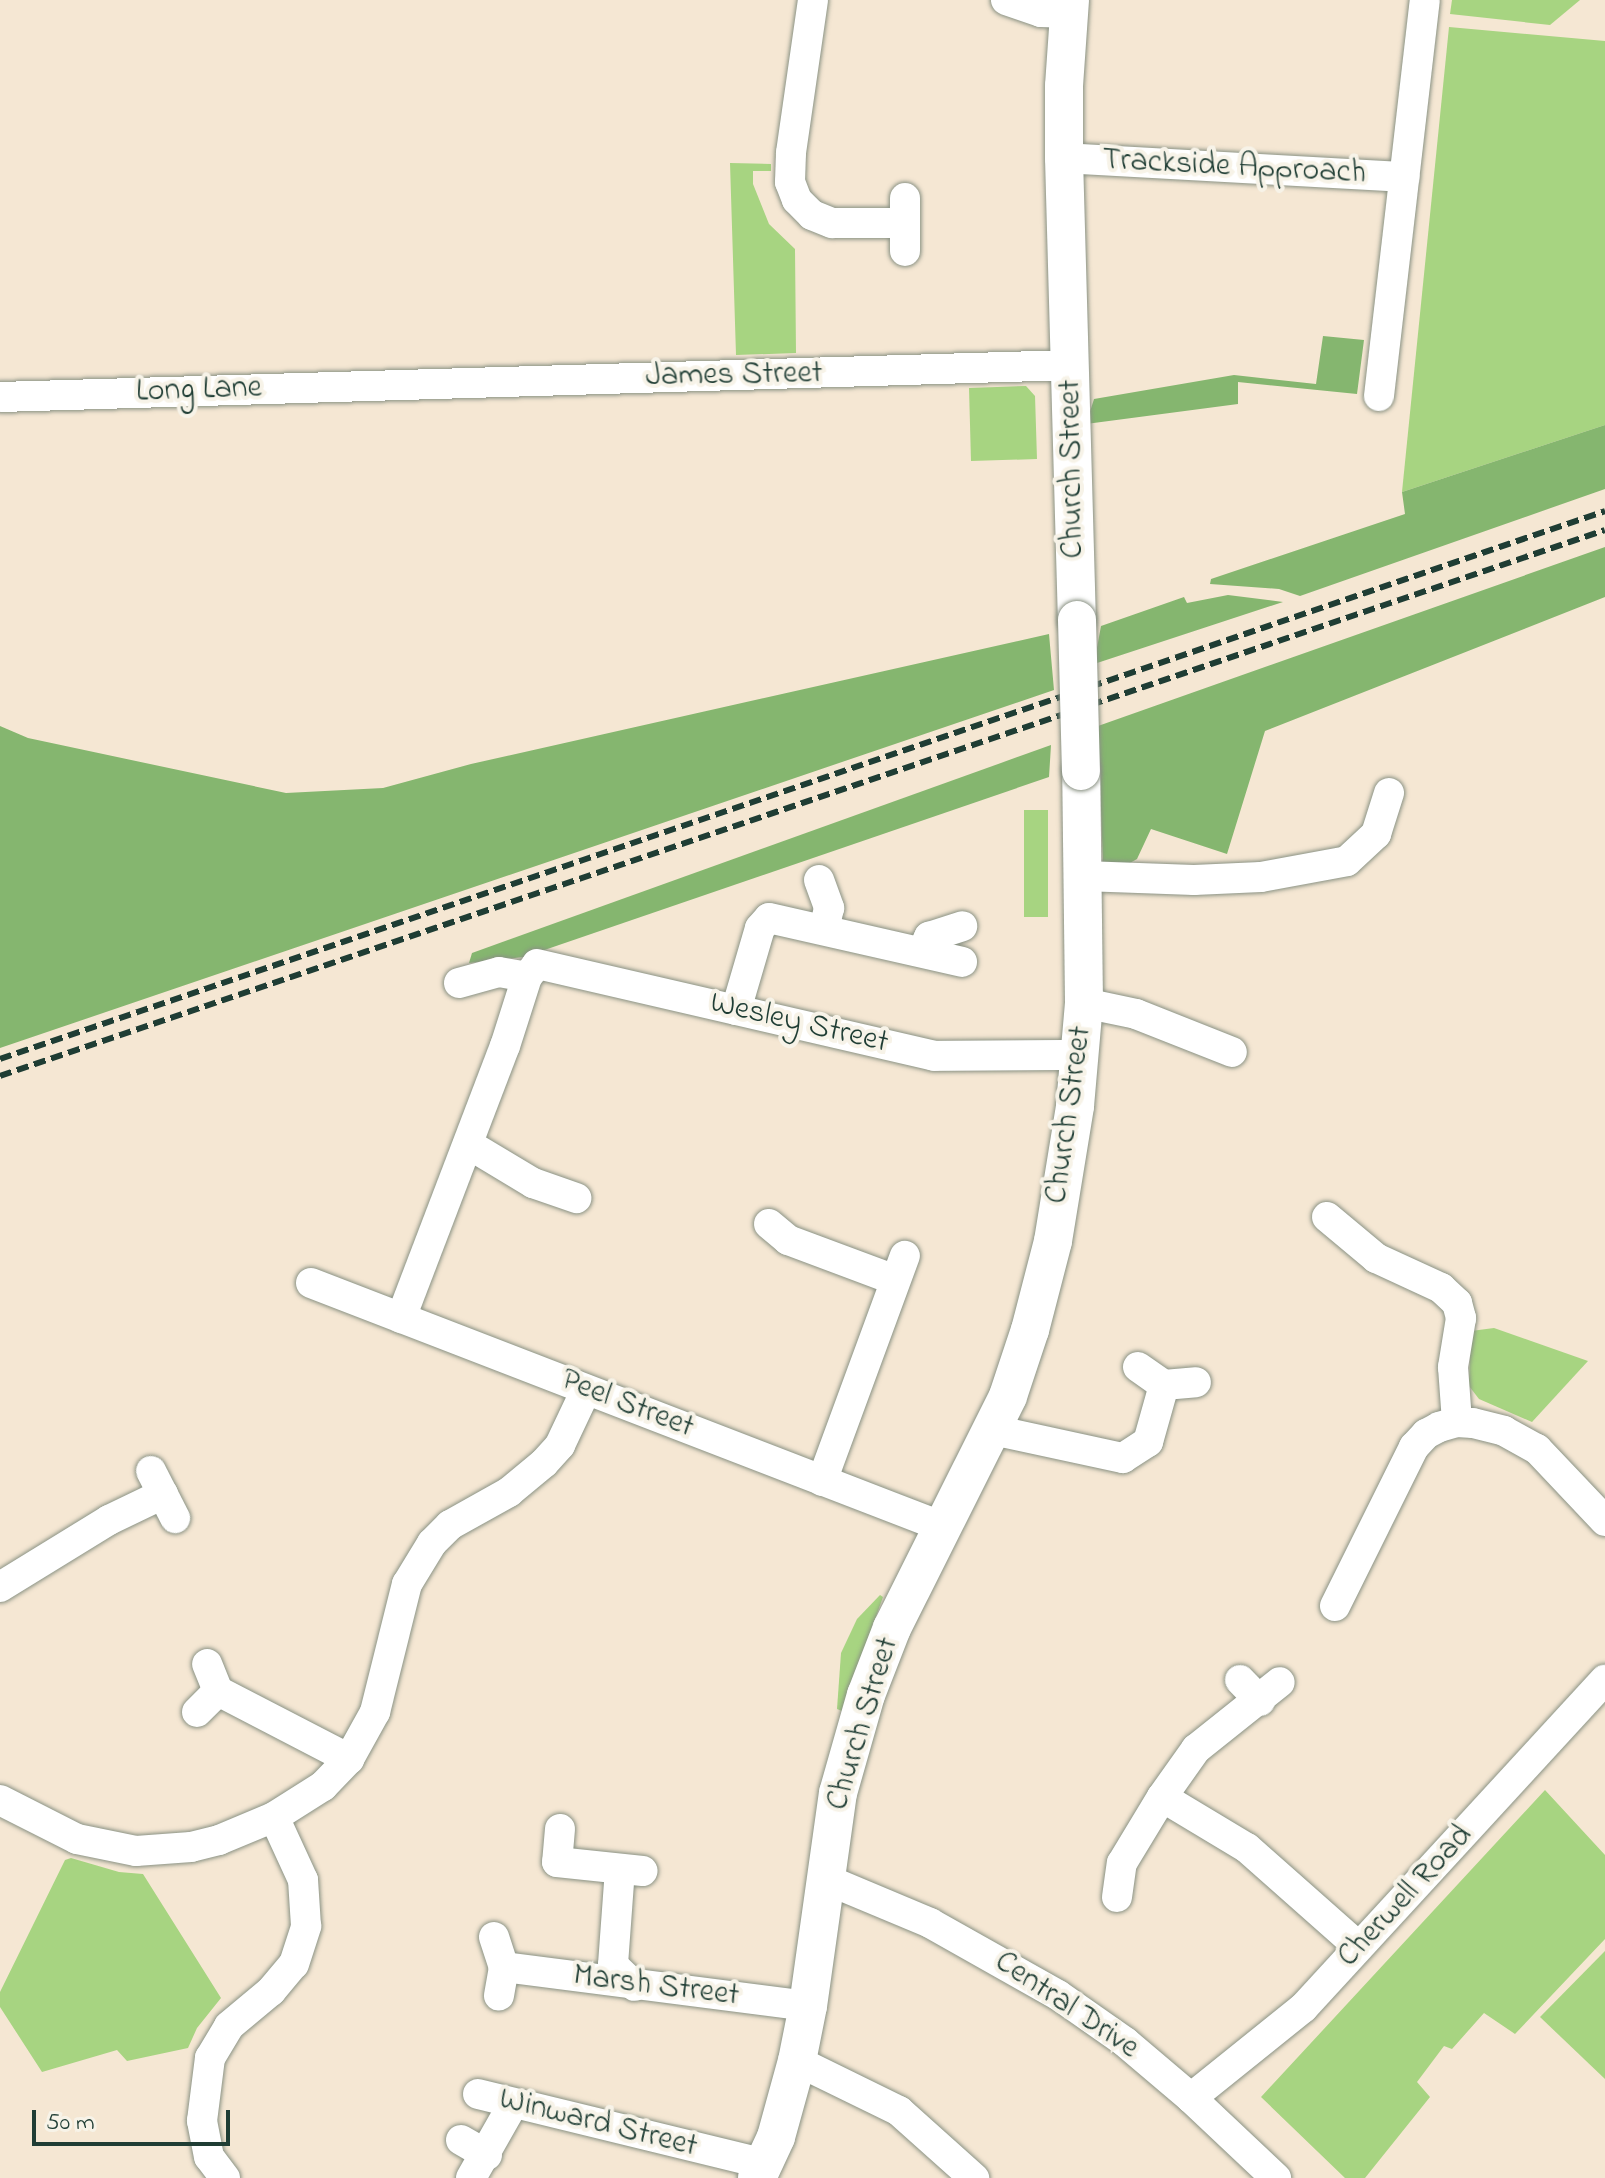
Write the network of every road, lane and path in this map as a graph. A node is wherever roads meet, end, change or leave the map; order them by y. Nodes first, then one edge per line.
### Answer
1 (813, 0) edge
2 (1006, 0) edge
3 (1425, 1) edge
4 (1070, 7) edge
5 (1064, 158) junction
6 (1404, 177) junction
7 (905, 224) dead end
8 (1070, 365) junction
9 (398, 384) joint
10 (1379, 396) dead end
11 (0, 397) edge
12 (1389, 793) dead end
13 (1083, 876) junction
14 (819, 880) dead end
15 (962, 926) dead end
16 (824, 929) junction
17 (922, 952) junction
18 (962, 962) dead end
19 (527, 977) junction
20 (459, 983) dead end
21 (1084, 1003) junction
22 (736, 1010) junction
23 (1232, 1052) dead end
24 (1081, 1055) junction
25 (468, 1144) junction
26 (576, 1198) dead end
27 (1327, 1217) dead end
28 (779, 1240) dead end
29 (311, 1283) dead end
30 (401, 1318) junction
31 (1138, 1367) dead end
32 (1196, 1382) dead end
33 (1164, 1385) junction
34 (586, 1390) junction
35 (1457, 1422) junction
36 (993, 1430) junction
37 (822, 1481) junction
38 (163, 1494) dead end
39 (1605, 1521) edge
40 (943, 1527) junction
41 (0, 1587) edge
42 (1335, 1606) dead end
43 (1605, 1680) edge
44 (1260, 1688) dead end
45 (208, 1689) dead end
46 (349, 1759) junction
47 (1162, 1797) junction
48 (0, 1800) edge
49 (274, 1817) junction
50 (560, 1829) dead end
51 (825, 1879) junction
52 (1117, 1897) dead end
53 (494, 1937) dead end
54 (1359, 1947) junction
55 (504, 1967) junction
56 (635, 1986) junction
57 (499, 1996) dead end
58 (808, 2006) junction
59 (797, 2061) junction
60 (478, 2094) dead end
61 (1191, 2098) junction
62 (513, 2104) junction
63 (473, 2158) edge
64 (761, 2171) edge
65 (224, 2178) edge
66 (974, 2178) edge
67 (1276, 2178) edge

1 - 7 street
2 - 4 street
3 - 6 street, Trackside Approach
4 - 5 main road, Church Street
5 - 6 street, Trackside Approach
5 - 8 main road, Church Street
6 - 10 street, Trackside Approach
8 - 9 street, James Street
8 - 13 main road, Church Street, bridge
9 - 11 street, Long Lane
12 - 13 street
13 - 21 main road, Church Street
14 - 16 street
15 - 17 street
16 - 17 street
16 - 22 street
17 - 18 street
19 - 20 street, Wesley Street
19 - 22 street, Wesley Street
19 - 25 street
21 - 23 street
21 - 24 main road, Church Street
22 - 24 street, Wesley Street
24 - 36 main road, Church Street
25 - 26 street
25 - 30 street
27 - 35 street
28 - 37 street
29 - 30 street, Peel Street
30 - 34 street, Peel Street
31 - 33 street
32 - 33 street
33 - 36 street
34 - 37 street, Peel Street
34 - 46 street
35 - 39 street
35 - 42 street
36 - 40 main road, Church Street
37 - 40 street, Peel Street
38 - 41 street
40 - 51 main road, Church Street
43 - 54 street, Cherwell Road
44 - 47 street
45 - 46 street
46 - 49 street
47 - 52 street
47 - 54 street
48 - 49 street
49 - 65 street
50 - 56 street
51 - 58 main road, Church Street
51 - 61 street, Central Drive
53 - 55 street
54 - 61 street, Cherwell Road
55 - 56 street, Marsh Street
55 - 57 street
56 - 58 street, Marsh Street
58 - 59 main road, Church Street
59 - 64 main road, Church Street
59 - 66 street
60 - 62 street, Winward Street
61 - 67 street, Central Drive
62 - 63 street
62 - 64 street, Winward Street

